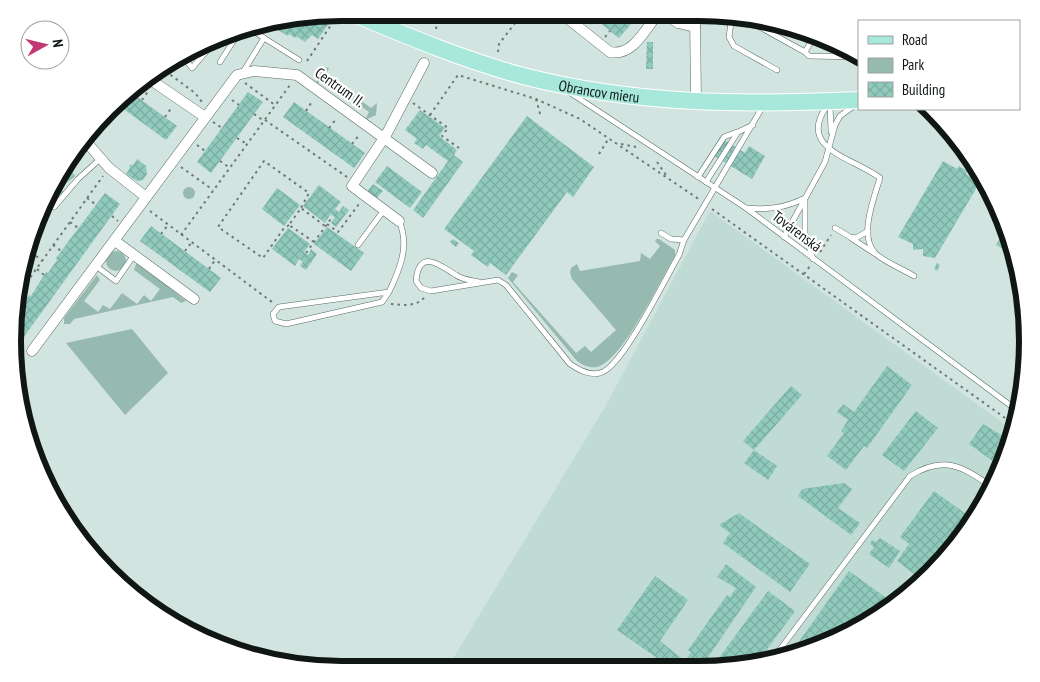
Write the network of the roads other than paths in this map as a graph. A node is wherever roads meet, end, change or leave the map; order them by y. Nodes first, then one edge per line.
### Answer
1 (370, 21) edge
2 (571, 21) edge
3 (652, 21) edge
4 (675, 21) edge
5 (695, 21) edge
6 (731, 23) edge
7 (695, 27) junction
8 (759, 27) edge
9 (256, 33) edge
10 (264, 38) junction
11 (234, 40) edge
12 (811, 42) edge
13 (206, 51) edge
14 (805, 52) junction
15 (846, 57) edge
16 (299, 60) dead end
17 (187, 61) edge
18 (220, 62) dead end
19 (424, 63) dead end
20 (777, 70) dead end
21 (243, 77) junction
22 (153, 82) edge
23 (554, 82) junction
24 (696, 102) junction
25 (830, 102) junction
26 (858, 102) edge
27 (858, 103) edge
28 (765, 104) junction
29 (205, 117) junction
30 (753, 125) junction
31 (738, 132) junction
32 (385, 137) junction
33 (831, 137) junction
34 (87, 146) edge
35 (828, 149) junction
36 (96, 162) junction
37 (432, 173) dead end
38 (698, 177) junction
39 (706, 182) junction
40 (716, 188) junction
41 (805, 198) junction
42 (144, 201) junction
43 (52, 205) edge
44 (746, 208) junction
45 (384, 210) junction
46 (399, 221) joint
47 (835, 228) dead end
48 (868, 231) junction
49 (660, 233) dead end
50 (784, 237) junction
51 (850, 237) junction
52 (684, 240) junction
53 (114, 241) junction
54 (358, 245) dead end
55 (876, 254) junction
56 (134, 255) junction
57 (814, 259) junction
58 (96, 266) junction
59 (914, 276) dead end
60 (480, 282) junction
61 (389, 292) junction
62 (194, 299) dead end
63 (32, 351) dead end
64 (1012, 407) edge
65 (986, 483) edge
66 (779, 651) edge

1 - 23 main road, Obrancov mieru
2 - 3 street
4 - 7 street
5 - 7 street
6 - 20 lane
7 - 24 street
8 - 14 lane
9 - 10 lane
10 - 16 lane
10 - 21 lane
11 - 18 lane
12 - 14 lane
13 - 17 lane
14 - 15 lane
19 - 32 street
21 - 29 street
21 - 32 street, Centrum II.
22 - 29 street
23 - 24 main road, Obrancov mieru
23 - 38 lane, Továrenská
24 - 28 main road, Obrancov mieru
25 - 26 main road, Obrancov mieru
25 - 28 main road, Obrancov mieru
25 - 33 lane
25 - 35 lane
27 - 33 lane
28 - 30 lane
29 - 42 street
30 - 31 lane
30 - 40 lane
31 - 38 lane
31 - 39 lane
32 - 37 street, Centrum II.
32 - 45 street
33 - 35 lane
34 - 36 street
35 - 41 lane
35 - 48 lane
36 - 42 street
36 - 43 lane
38 - 39 lane, Továrenská
39 - 40 lane, Továrenská
40 - 44 lane, Továrenská
40 - 52 lane
41 - 44 lane
41 - 50 lane
41 - 57 lane
42 - 53 street
44 - 50 lane, Továrenská
45 - 46 street
45 - 54 lane
46 - 61 lane
47 - 51 lane
48 - 51 lane
48 - 55 lane
49 - 52 lane
50 - 57 lane, Továrenská
51 - 55 lane
52 - 60 lane
53 - 56 street
53 - 58 street
55 - 59 lane
56 - 58 lane
56 - 62 street
57 - 64 lane, Továrenská
58 - 63 street
60 - 60 lane
61 - 61 lane
65 - 66 lane

